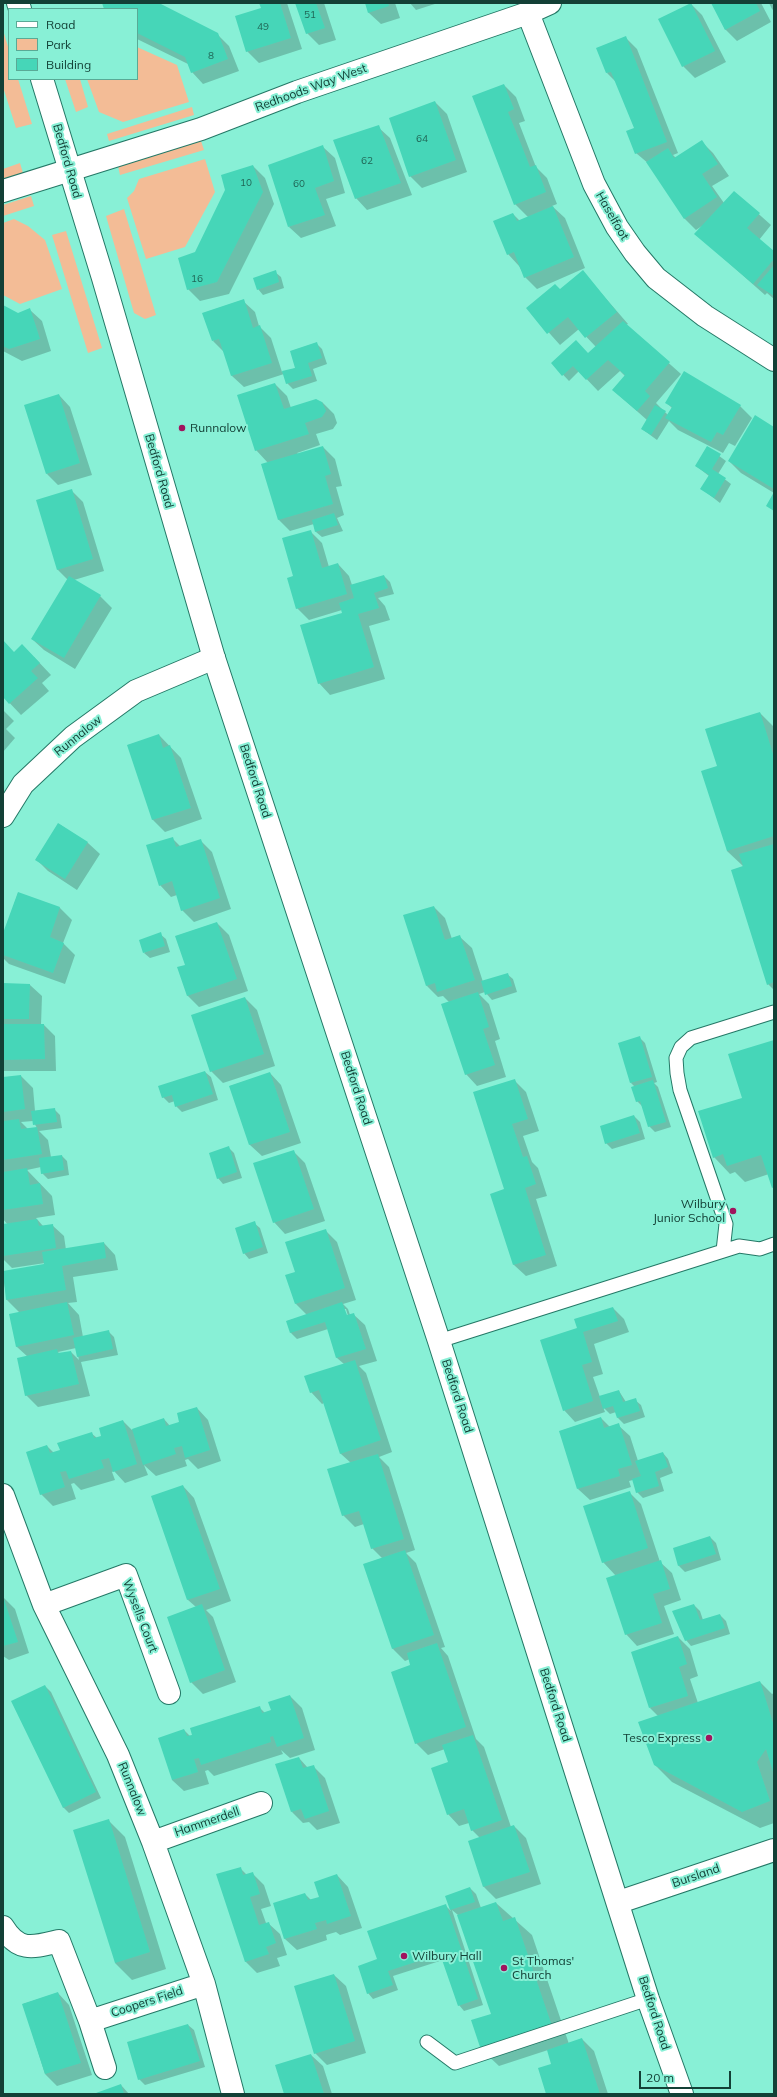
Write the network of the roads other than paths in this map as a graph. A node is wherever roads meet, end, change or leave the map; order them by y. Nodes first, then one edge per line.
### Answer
1 (550, 3) edge
2 (528, 13) junction
3 (42, 80) edge
4 (69, 170) junction
5 (3, 191) edge
6 (774, 360) edge
7 (214, 658) junction
8 (3, 816) edge
9 (774, 1012) edge
10 (774, 1244) edge
11 (723, 1251) junction
12 (439, 1341) junction
13 (3, 1495) edge
14 (44, 1605) junction
15 (168, 1693) dead end
16 (261, 1803) dead end
17 (153, 1842) junction
18 (774, 1850) edge
19 (619, 1902) junction
20 (3, 1927) edge
21 (204, 1984) junction
22 (648, 1999) junction
23 (90, 2021) junction
24 (427, 2042) dead end
25 (105, 2068) dead end
26 (233, 2094) edge
27 (682, 2094) edge

1 - 2 street, Redhoods Way West
2 - 4 street, Redhoods Way West
2 - 6 street, Haselfoot
3 - 4 street, Bedford Road
4 - 5 street, Redhoods Way West
4 - 7 street, Bedford Road
7 - 8 street, Runnalow
7 - 12 street, Bedford Road
9 - 11 lane
10 - 11 lane
11 - 12 lane
12 - 19 street, Bedford Road
13 - 14 street, Runnalow
14 - 15 street, Wysells Court
14 - 17 street, Runnalow
16 - 17 street, Hammerdell
17 - 21 street, Runnalow
18 - 19 street, Bursland
19 - 22 street, Bedford Road
20 - 23 street
21 - 23 street, Coopers Field
21 - 26 street, Runnalow
22 - 24 lane
22 - 27 street, Bedford Road
23 - 25 street

